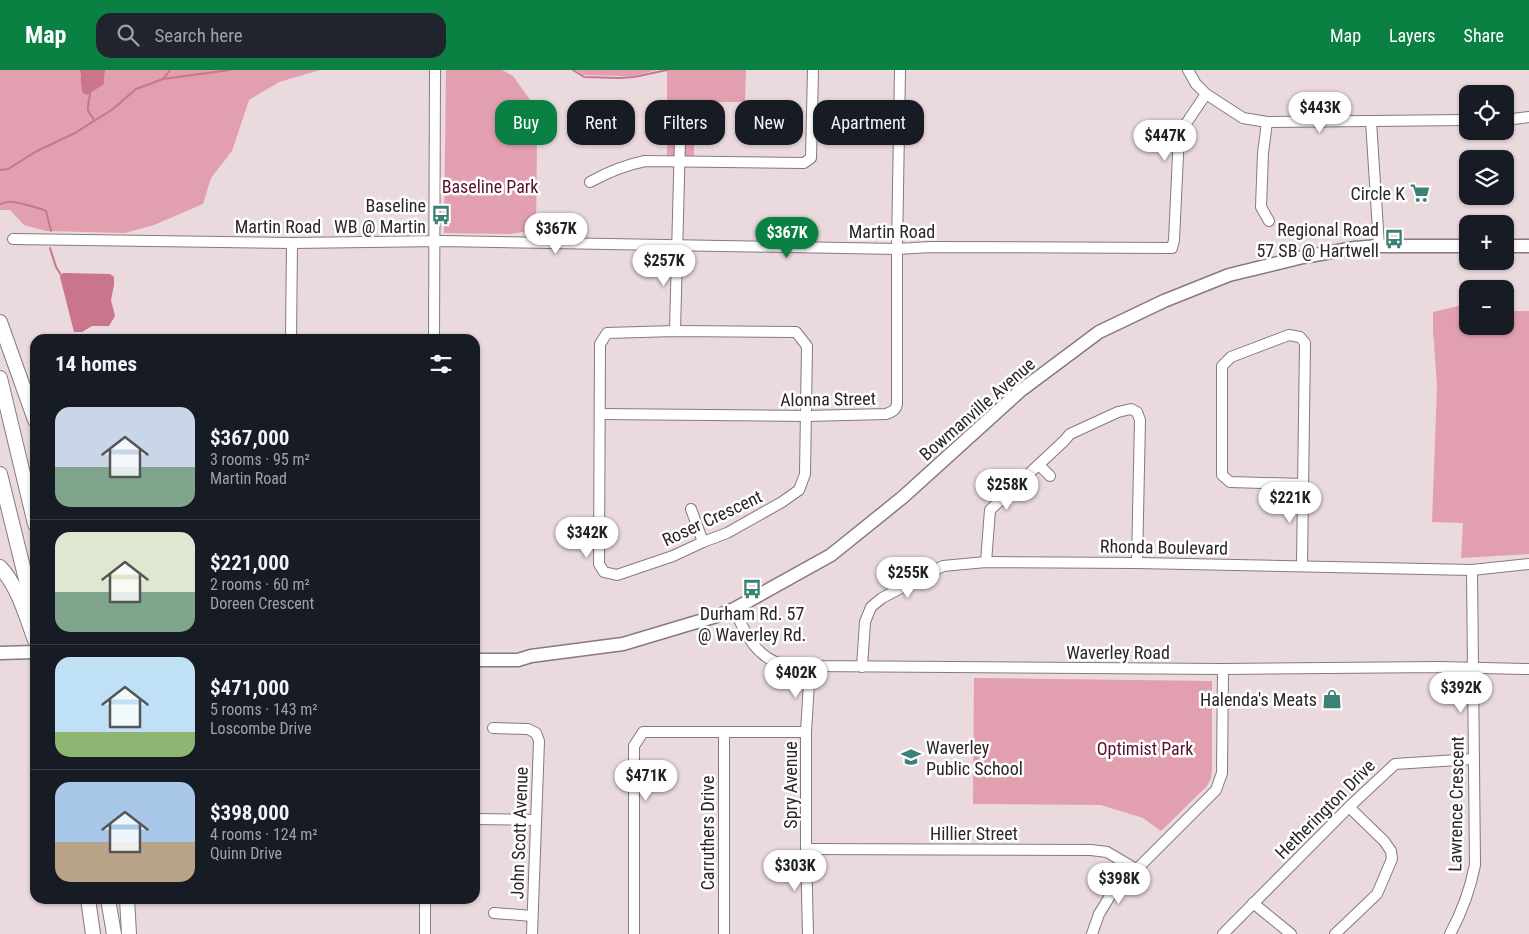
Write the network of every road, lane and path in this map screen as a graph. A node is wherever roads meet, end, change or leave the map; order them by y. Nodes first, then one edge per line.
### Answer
1 (435, 70) edge
2 (813, 70) edge
3 (900, 70) edge
4 (1188, 70) edge
5 (1206, 94) junction
6 (1529, 117) edge
7 (1514, 119) edge
8 (1459, 120) edge
9 (1267, 122) junction
10 (1372, 122) junction
11 (680, 145) edge
12 (680, 161) junction
13 (590, 182) dead end
14 (1269, 221) dead end
15 (13, 239) dead end
16 (434, 241) junction
17 (292, 243) junction
18 (678, 245) junction
19 (1379, 246) junction
20 (1459, 246) edge
21 (1514, 246) edge
22 (1529, 246) edge
23 (897, 249) junction
24 (0, 322) edge
25 (675, 331) junction
26 (291, 334) edge
27 (434, 334) edge
28 (0, 378) edge
29 (30, 406) edge
30 (600, 414) junction
31 (806, 416) junction
32 (1039, 465) junction
33 (0, 474) edge
34 (1050, 476) dead end
35 (1303, 484) junction
36 (30, 503) edge
37 (691, 508) dead end
38 (703, 542) junction
39 (986, 562) junction
40 (1137, 563) junction
41 (1529, 564) edge
42 (1302, 565) junction
43 (0, 567) edge
44 (1472, 570) junction
45 (30, 596) edge
46 (734, 609) junction
47 (30, 627) edge
48 (29, 652) edge
49 (480, 652) edge
50 (0, 653) edge
51 (531, 656) junction
52 (480, 660) edge
53 (810, 666) junction
54 (862, 667) junction
55 (1223, 669) junction
56 (1474, 669) junction
57 (1529, 669) edge
58 (493, 728) dead end
59 (724, 732) junction
60 (806, 732) junction
61 (1473, 759) junction
62 (1348, 807) junction
63 (480, 819) edge
64 (536, 820) junction
65 (806, 849) junction
66 (1136, 870) junction
67 (1253, 903) junction
68 (89, 904) edge
69 (109, 904) edge
70 (127, 904) edge
71 (425, 904) edge
72 (494, 913) dead end
73 (532, 916) junction
74 (93, 934) edge
75 (114, 934) edge
76 (128, 934) edge
77 (425, 934) edge
78 (532, 934) edge
79 (634, 934) edge
80 (724, 934) edge
81 (808, 934) edge
82 (1092, 934) edge
83 (1223, 934) edge
84 (1291, 934) edge
85 (1335, 934) edge
86 (1450, 934) edge

1 - 16 street
2 - 12 street
3 - 23 street
4 - 5 street
5 - 9 street
5 - 23 street, Martin Road
6 - 7 street
8 - 10 street
9 - 10 street
9 - 14 street
10 - 19 street
11 - 12 street
12 - 13 street
12 - 18 street
15 - 17 street, Martin Road
16 - 17 street, Martin Road
16 - 18 street, Martin Road
16 - 27 street
17 - 26 street
18 - 23 street, Martin Road
18 - 25 street
19 - 20 main road, Bowmanville Avenue
19 - 46 main road, Bowmanville Avenue
21 - 22 main road
23 - 31 street, Alonna Street
24 - 29 highway
25 - 30 street, Roser Crescent
25 - 31 street, Roser Crescent
28 - 36 highway
30 - 31 street, Alonna Street
30 - 38 street, Roser Crescent
31 - 38 street, Roser Crescent
32 - 34 street
32 - 39 street
32 - 40 street
33 - 45 highway
35 - 35 street
35 - 42 street
37 - 38 street
39 - 40 street, Rhonda Boulevard
39 - 54 street, Rhonda Boulevard
40 - 42 street, Rhonda Boulevard
41 - 44 street, Rhonda Boulevard
42 - 44 street, Rhonda Boulevard
43 - 47 highway
44 - 56 street, Lawrence Crescent
46 - 51 main road, Bowmanville Avenue
46 - 53 street, Waverley Road
48 - 50 main road
49 - 51 main road, Bowmanville Avenue
51 - 52 main road, Bowmanville Avenue
53 - 54 street, Waverley Road
53 - 60 street, Spry Avenue
54 - 55 street, Waverley Road
55 - 56 street, Waverley Road
55 - 66 street
56 - 57 street, Waverley Road
56 - 61 street, Lawrence Crescent
58 - 64 street, John Scott Avenue
59 - 60 street
59 - 79 street
59 - 80 street, Carruthers Drive
60 - 65 street, Spry Avenue
61 - 62 street, Hetherington Drive
61 - 86 street, Lawrence Crescent
62 - 67 street, Hetherington Drive
62 - 85 street
63 - 64 street
64 - 73 street, John Scott Avenue
65 - 66 street, Hillier Street
65 - 81 street, Spry Avenue
66 - 82 street
67 - 83 street, Hetherington Drive
67 - 84 street
68 - 74 highway
69 - 75 highway
70 - 76 highway
71 - 77 street
72 - 73 street
73 - 78 street, John Scott Avenue

